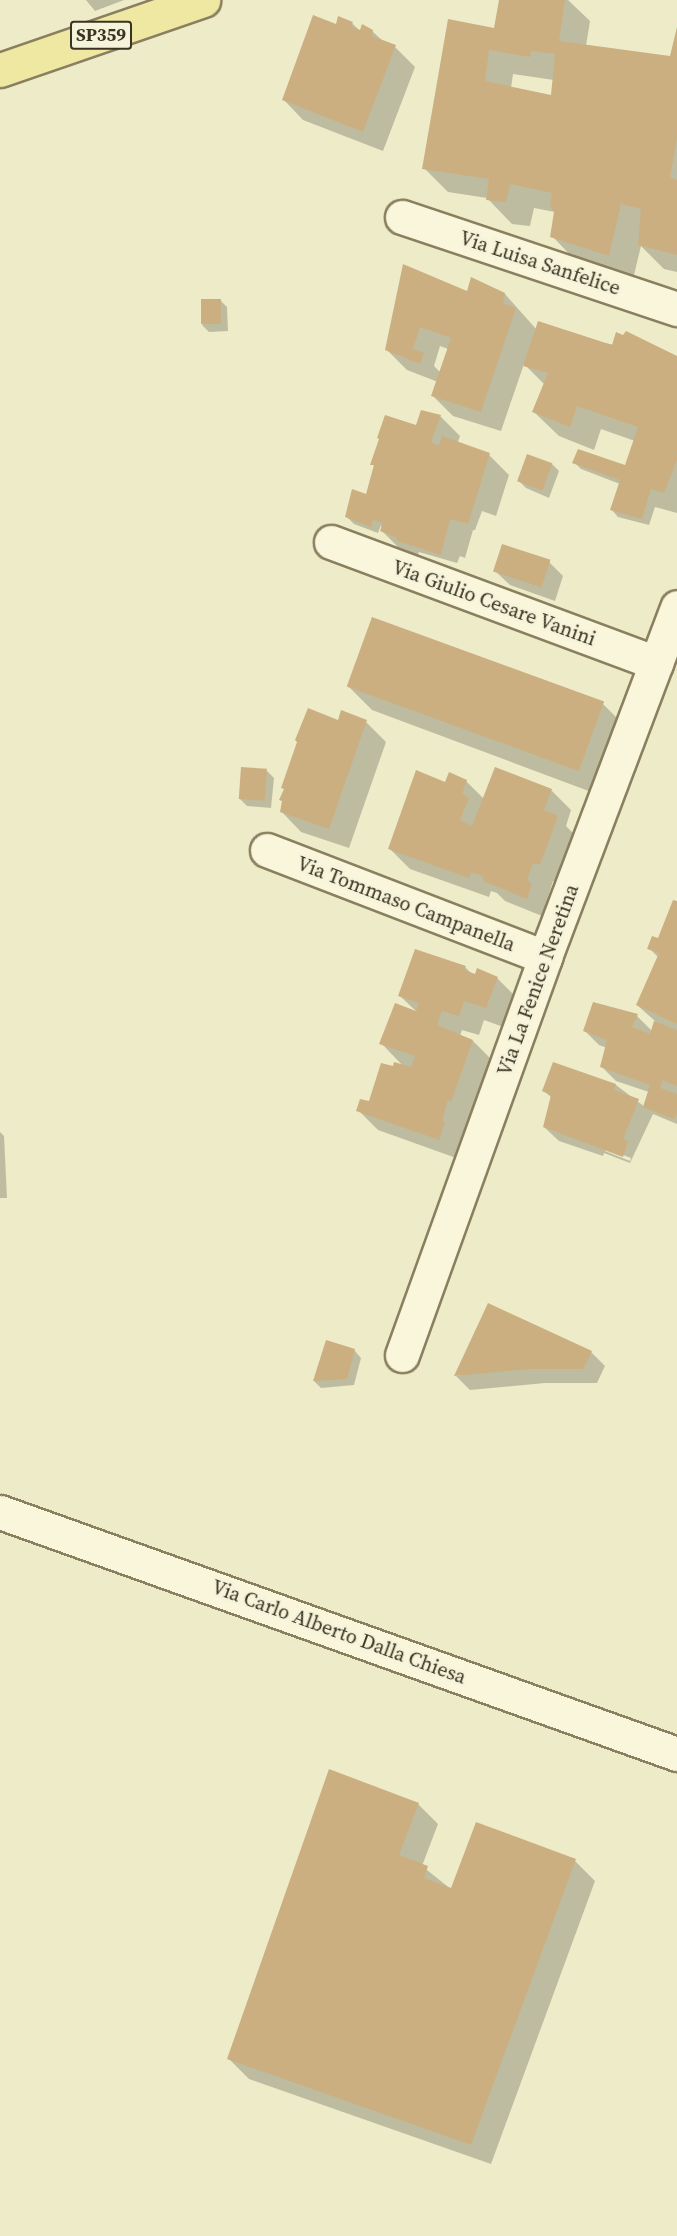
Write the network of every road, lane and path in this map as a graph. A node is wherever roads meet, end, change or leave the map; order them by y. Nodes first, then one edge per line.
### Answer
1 (203, 0) edge
2 (0, 70) edge
3 (402, 218) dead end
4 (677, 309) edge
5 (331, 542) dead end
6 (677, 608) edge
7 (656, 663) junction
8 (267, 850) dead end
9 (545, 957) junction
10 (402, 1355) dead end
11 (0, 1512) edge
12 (677, 1754) edge

1 - 2 main road, SP359
3 - 4 street, Via Luisa Sanfelice
5 - 7 street, Via Giulio Cesare Vanini
6 - 7 street, Via La Fenice Neretina
7 - 9 street, Via La Fenice Neretina
8 - 9 street, Via Tommaso Campanella
9 - 10 street, Via La Fenice Neretina
11 - 12 street, Via Carlo Alberto Dalla Chiesa

